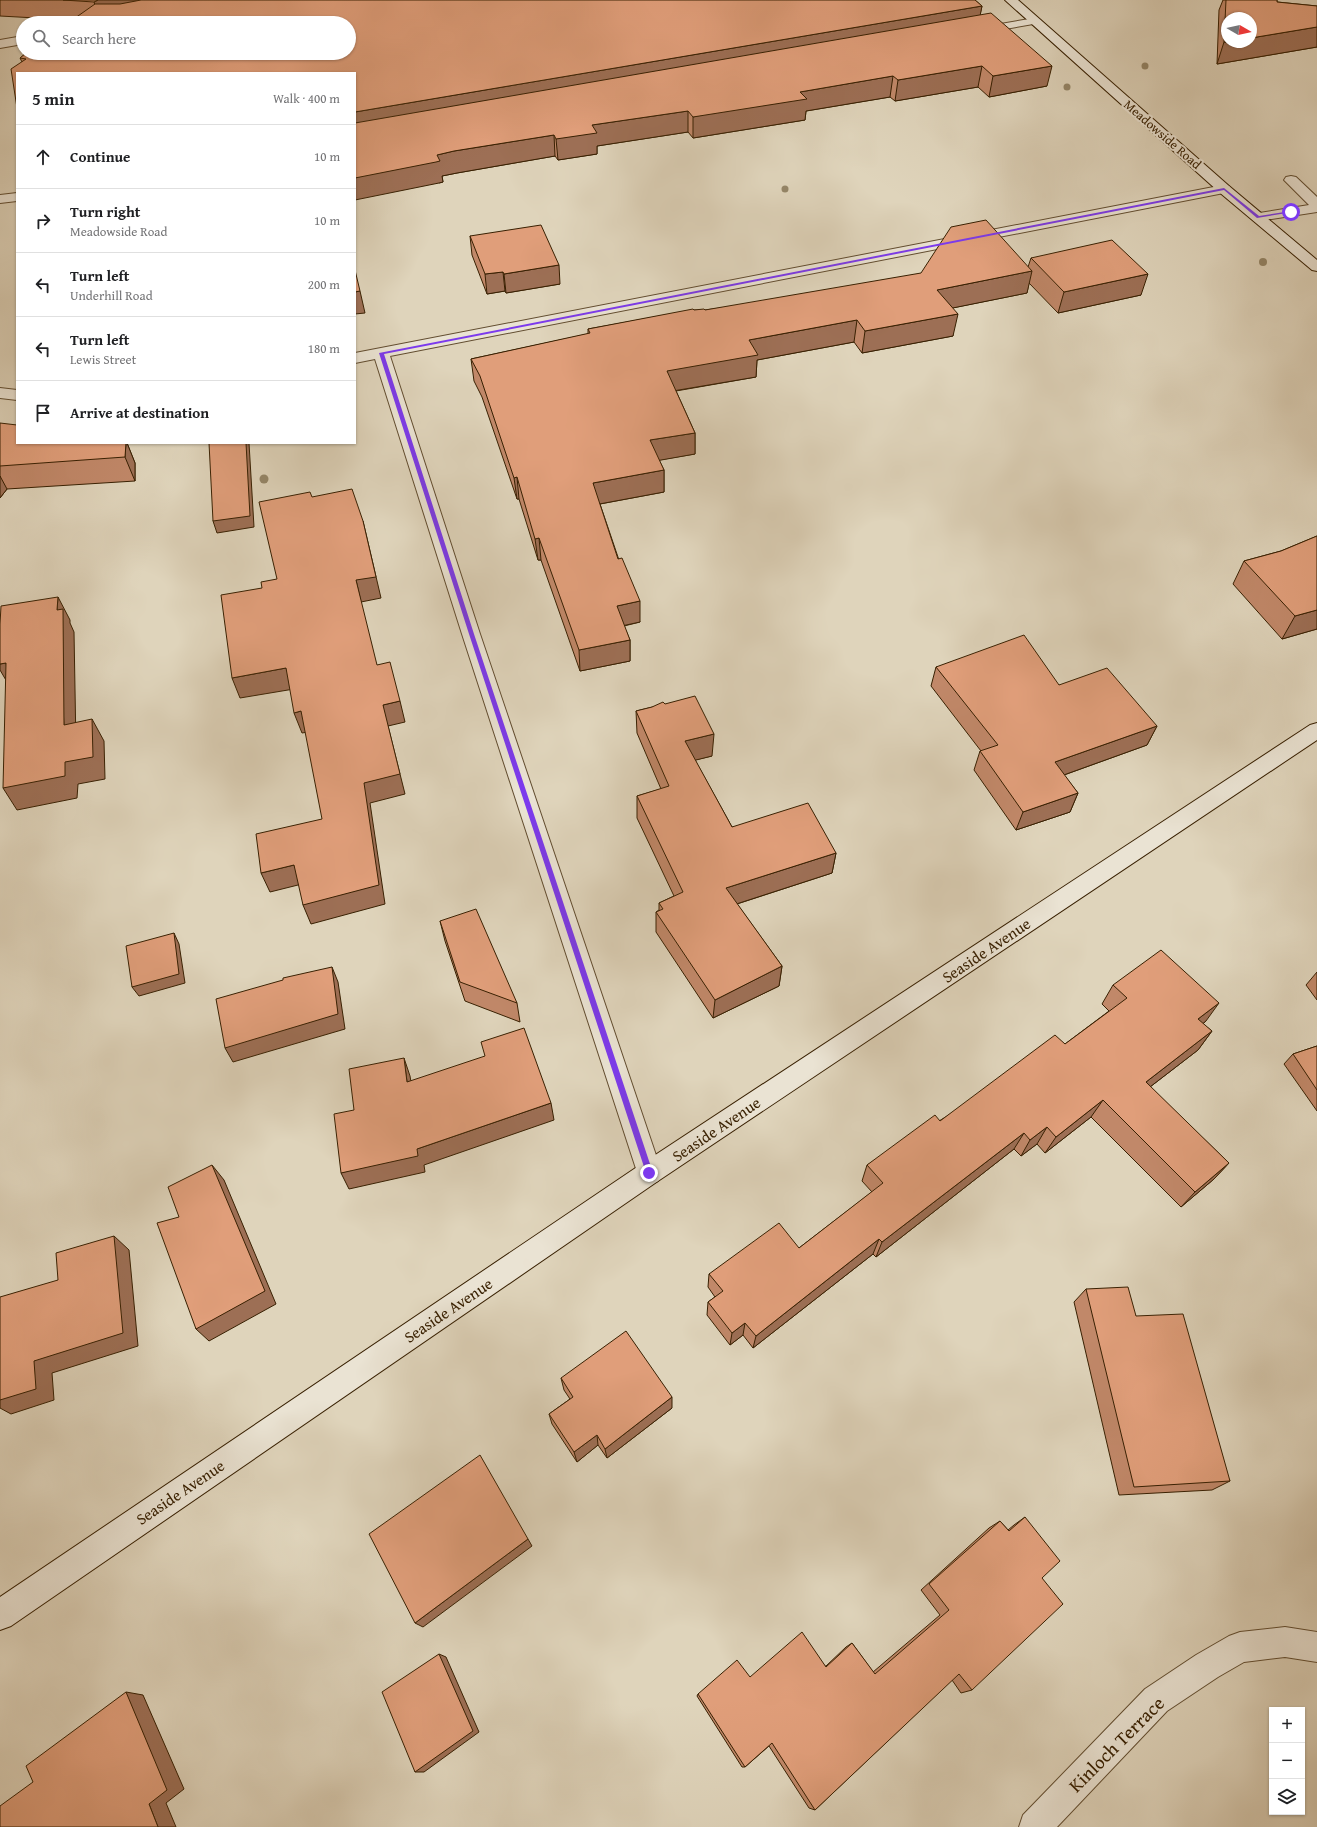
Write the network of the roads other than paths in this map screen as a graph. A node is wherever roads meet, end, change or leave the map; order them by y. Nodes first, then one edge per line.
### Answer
1 (1011, 0) edge
2 (1035, 21) junction
3 (961, 34) edge
4 (16, 41) edge
5 (0, 44) edge
6 (1291, 180) dead end
7 (1224, 189) junction
8 (16, 197) edge
9 (0, 199) edge
10 (1317, 205) edge
11 (1317, 208) edge
12 (1258, 217) junction
13 (1317, 266) edge
14 (381, 353) junction
15 (356, 358) edge
16 (0, 393) edge
17 (16, 395) edge
18 (1317, 730) edge
19 (649, 1173) junction
20 (0, 1615) edge
21 (1317, 1647) edge
22 (1035, 1827) edge

1 - 2 street, Meadowside Road
2 - 3 street
2 - 7 street, Meadowside Road
4 - 5 street
6 - 10 street
7 - 12 street, Meadowside Road
7 - 14 street
8 - 9 street
11 - 12 street
12 - 13 street, Meadowside Road
14 - 15 street
14 - 19 street
16 - 17 street
18 - 19 street, Seaside Avenue
19 - 20 street, Seaside Avenue
21 - 22 street, Kinloch Terrace

